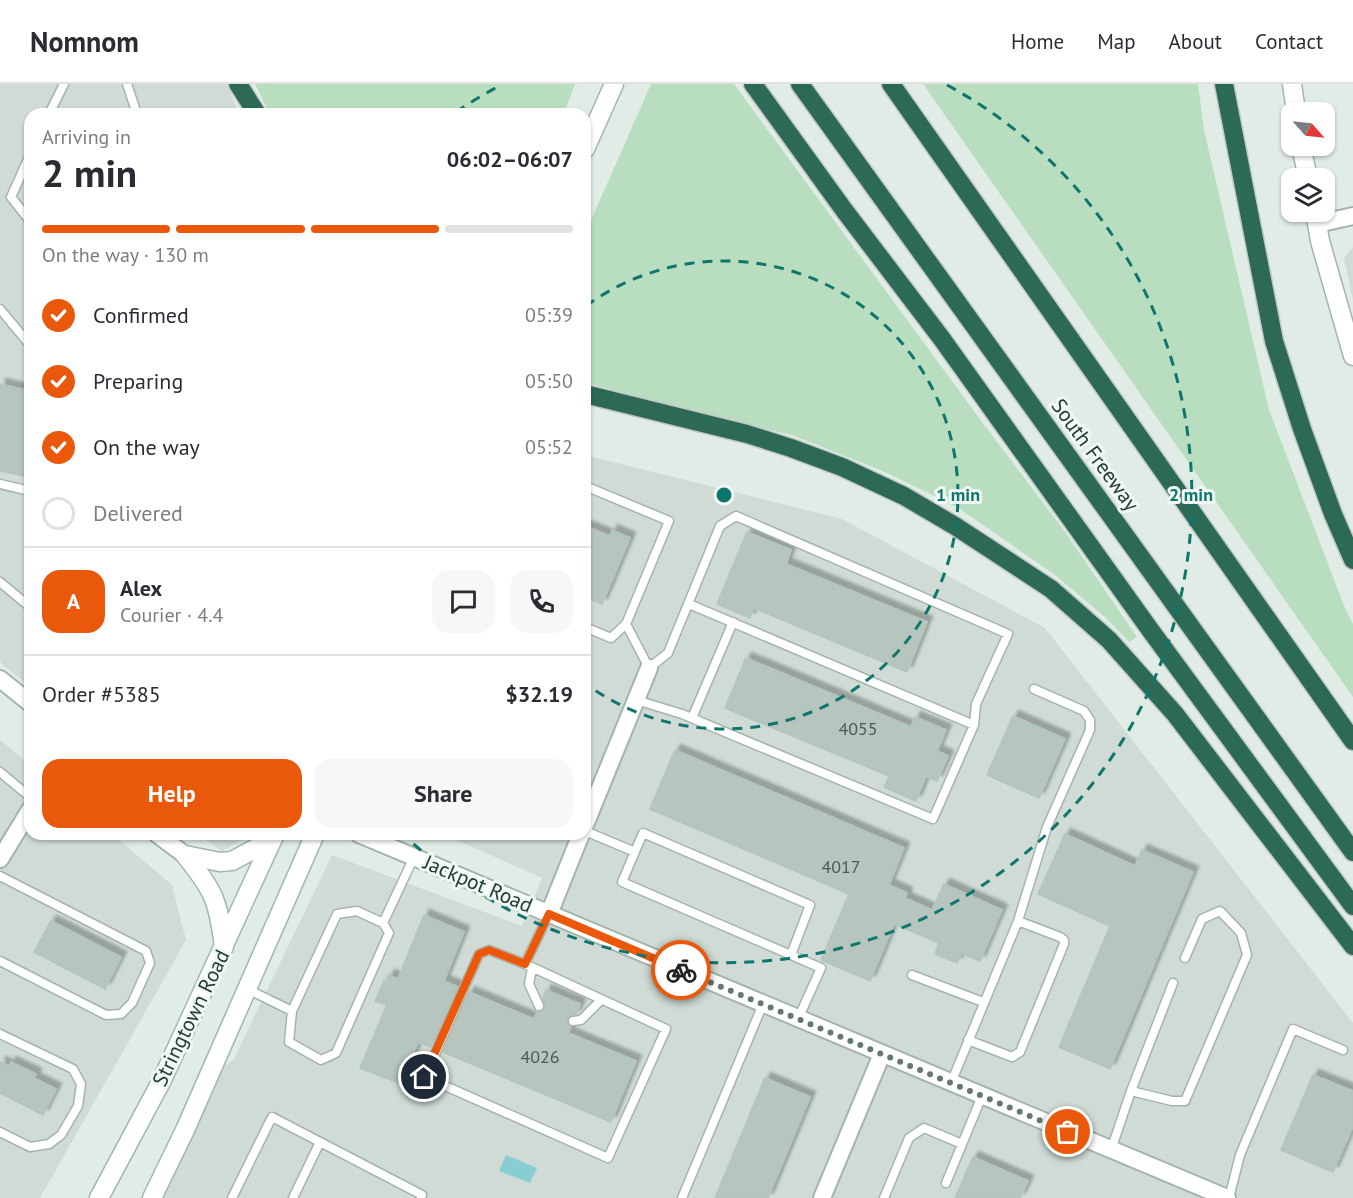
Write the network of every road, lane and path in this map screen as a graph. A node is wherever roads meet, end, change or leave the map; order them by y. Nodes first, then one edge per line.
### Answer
1 (64, 84) edge
2 (127, 84) edge
3 (238, 84) edge
4 (614, 84) edge
5 (753, 84) edge
6 (800, 84) edge
7 (891, 84) edge
8 (1224, 84) edge
9 (1292, 84) edge
10 (1295, 102) edge
11 (53, 108) edge
12 (133, 108) edge
13 (253, 108) edge
14 (591, 136) edge
15 (24, 173) edge
16 (24, 213) edge
17 (1353, 216) edge
18 (1335, 217) edge
19 (1317, 222) edge
20 (0, 309) edge
21 (24, 338) edge
22 (1353, 356) edge
23 (591, 395) edge
24 (0, 484) edge
25 (591, 488) edge
26 (24, 490) edge
27 (1353, 560) edge
28 (0, 582) edge
29 (24, 602) edge
30 (689, 604) junction
31 (733, 622) junction
32 (626, 624) junction
33 (591, 630) edge
34 (649, 668) junction
35 (0, 679) edge
36 (1034, 689) dead end
37 (24, 698) edge
38 (636, 700) junction
39 (692, 718) junction
40 (974, 724) junction
41 (1353, 741) edge
42 (0, 772) edge
43 (24, 791) edge
44 (591, 810) edge
45 (24, 820) edge
46 (591, 834) edge
47 (166, 840) edge
48 (267, 840) edge
49 (272, 840) edge
50 (312, 840) edge
51 (373, 840) edge
52 (579, 840) edge
53 (635, 852) junction
54 (1353, 852) edge
55 (185, 855) junction
56 (414, 857) junction
57 (0, 859) edge
58 (0, 876) edge
59 (1353, 906) edge
60 (549, 914) junction
61 (1018, 921) junction
62 (383, 923) junction
63 (1353, 946) edge
64 (224, 947) junction
65 (791, 955) junction
66 (1185, 957) dead end
67 (0, 961) edge
68 (528, 966) junction
69 (912, 975) dead end
70 (1173, 984) dead end
71 (247, 988) junction
72 (601, 1000) junction
73 (983, 1002) junction
74 (763, 1004) junction
75 (539, 1006) dead end
76 (292, 1011) junction
77 (798, 1019) junction
78 (573, 1021) dead end
79 (0, 1034) edge
80 (968, 1040) junction
81 (1343, 1050) dead end
82 (882, 1054) junction
83 (951, 1083) junction
84 (1131, 1091) junction
85 (982, 1096) junction
86 (0, 1132) edge
87 (321, 1142) junction
88 (962, 1144) junction
89 (1111, 1150) junction
90 (946, 1184) dead end
91 (99, 1198) edge
92 (152, 1198) edge
93 (232, 1198) edge
94 (293, 1198) edge
95 (421, 1198) edge
96 (682, 1198) edge
97 (822, 1198) edge
98 (884, 1198) edge
99 (1228, 1198) edge

1 - 11 lane
2 - 12 lane
3 - 13 highway
4 - 14 main road
5 - 59 highway
6 - 54 highway, South Freeway
7 - 41 highway
8 - 27 highway
9 - 10 main road
15 - 16 lane
17 - 18 street
19 - 22 main road
20 - 21 lane
23 - 63 highway
24 - 26 lane
25 - 32 lane
28 - 29 lane
30 - 31 lane
30 - 34 lane
30 - 40 lane
31 - 39 lane
31 - 40 lane
32 - 33 lane
32 - 34 lane
34 - 38 street
35 - 37 street
36 - 61 lane
38 - 39 lane
38 - 44 street
39 - 40 lane
42 - 43 lane
45 - 57 street
46 - 53 lane
47 - 55 street
48 - 55 main road
49 - 64 main road, Stringtown Road
50 - 71 main road, Stringtown Road
51 - 56 street, Jackpot Road
52 - 60 street
53 - 65 lane
53 - 65 lane
55 - 64 main road
56 - 60 street, Jackpot Road
56 - 62 lane
58 - 67 lane
60 - 68 lane
60 - 74 street, Jackpot Road
61 - 73 lane
61 - 80 lane
62 - 76 lane
62 - 76 lane
64 - 91 main road, Stringtown Road
65 - 77 lane
66 - 84 lane
68 - 72 lane
68 - 72 lane
68 - 75 lane
69 - 73 lane
70 - 84 lane
71 - 76 lane
71 - 92 main road, Stringtown Road
72 - 78 lane
73 - 80 lane
74 - 77 street, Jackpot Road
74 - 96 lane
77 - 82 street, Jackpot Road
79 - 86 lane
80 - 83 lane
81 - 99 lane
82 - 83 street, Jackpot Road
82 - 97 street
83 - 85 street, Jackpot Road
84 - 89 lane
85 - 88 lane
85 - 89 street, Jackpot Road
87 - 93 lane
87 - 94 lane
87 - 95 lane
88 - 90 lane
88 - 98 lane
89 - 99 street, Jackpot Road

